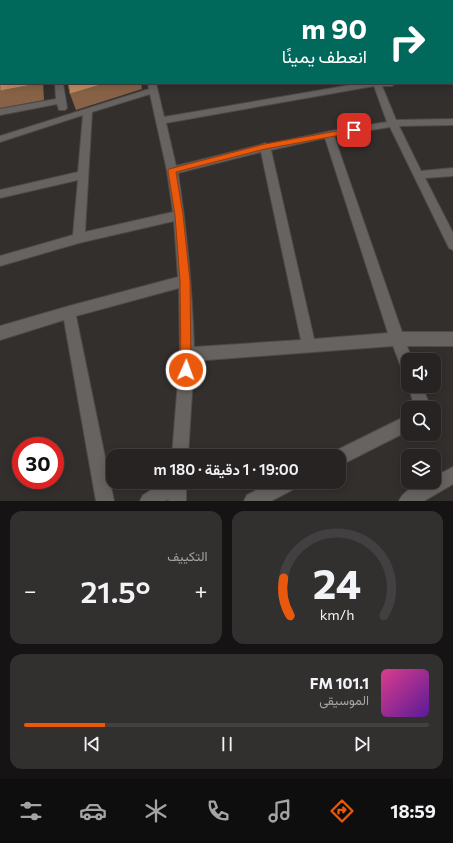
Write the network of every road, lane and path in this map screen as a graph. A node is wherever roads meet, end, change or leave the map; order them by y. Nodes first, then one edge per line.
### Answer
1 (59, 84) edge
2 (371, 84) edge
3 (377, 84) edge
4 (155, 85) edge
5 (61, 101) junction
6 (88, 110) junction
7 (0, 112) edge
8 (63, 118) junction
9 (160, 121) junction
10 (453, 122) edge
11 (393, 124) junction
12 (329, 135) junction
13 (0, 139) edge
14 (265, 146) junction
15 (172, 171) junction
16 (453, 172) edge
17 (84, 175) junction
18 (418, 175) junction
19 (0, 194) edge
20 (179, 215) junction
21 (450, 233) edge
22 (79, 238) junction
23 (453, 245) edge
24 (0, 261) edge
25 (185, 281) junction
26 (69, 312) junction
27 (0, 333) edge
28 (397, 339) junction
29 (453, 339) edge
30 (309, 346) junction
31 (402, 353) edge
32 (187, 355) junction
33 (401, 427) edge
34 (180, 449) edge
35 (346, 454) edge
36 (453, 475) edge
37 (168, 489) edge
38 (178, 489) edge
39 (276, 489) edge
40 (105, 501) edge
41 (149, 501) edge
42 (177, 501) edge
43 (253, 501) edge
44 (408, 501) edge

1 - 5 street
2 - 9 street
3 - 11 street
4 - 6 street
4 - 9 street
5 - 7 street
5 - 8 street
6 - 8 street
6 - 17 street
8 - 13 street
9 - 15 street
10 - 11 street
11 - 12 street
11 - 18 street
12 - 14 street
12 - 28 street
14 - 15 street
14 - 30 street
15 - 20 street
16 - 18 street
17 - 19 street
17 - 22 street
18 - 21 street
20 - 22 street
20 - 25 street
21 - 23 street
22 - 24 street
25 - 26 street
25 - 32 street
26 - 27 street
26 - 40 street
28 - 29 street
28 - 30 street
28 - 31 street
30 - 32 street
32 - 34 street
33 - 35 street
36 - 44 street
37 - 41 street
38 - 42 street
39 - 43 street

